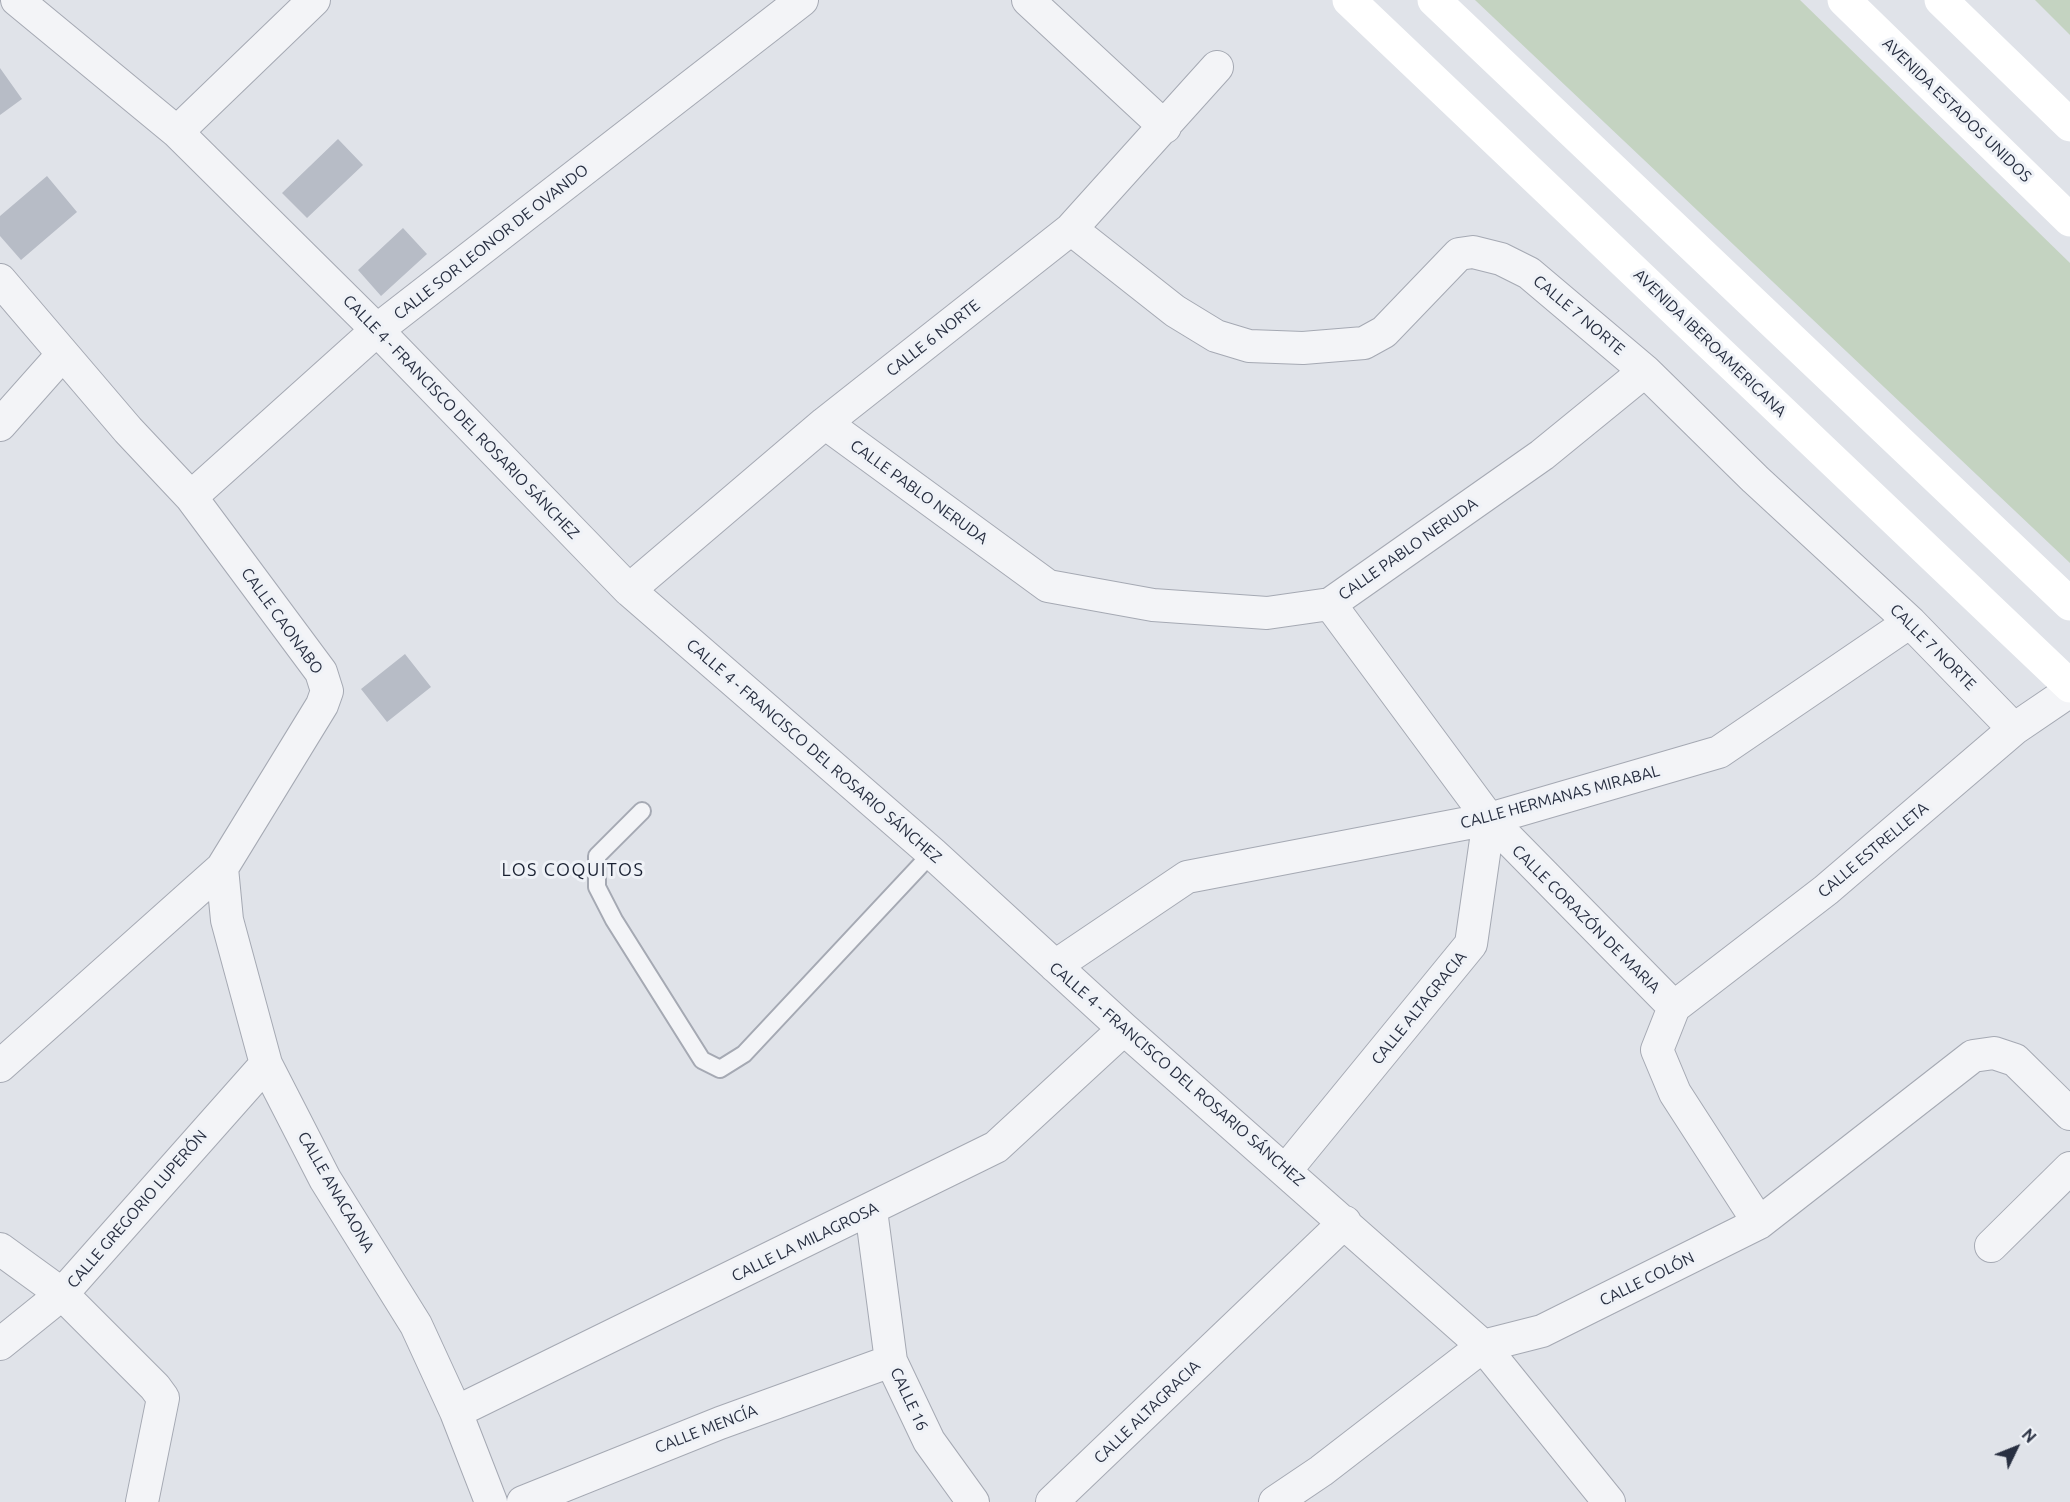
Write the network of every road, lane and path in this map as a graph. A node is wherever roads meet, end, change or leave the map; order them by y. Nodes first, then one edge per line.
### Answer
1 (17, 0) edge
2 (314, 0) edge
3 (802, 0) edge
4 (1028, 0) edge
5 (1349, 0) edge
6 (1434, 0) edge
7 (1844, 0) edge
8 (1941, 0) edge
9 (1217, 67) dead end
10 (2070, 125) edge
11 (1165, 127) junction
12 (177, 132) junction
13 (2070, 220) edge
14 (1071, 229) junction
15 (0, 280) edge
16 (377, 330) junction
17 (62, 355) junction
18 (1645, 371) junction
19 (825, 423) junction
20 (0, 425) edge
21 (191, 497) junction
22 (629, 590) junction
23 (1330, 604) junction
24 (2070, 604) edge
25 (1910, 622) junction
26 (2070, 686) edge
27 (2070, 691) edge
28 (2014, 729) junction
29 (642, 812) dead end
30 (1489, 819) junction
31 (932, 853) junction
32 (222, 868) junction
33 (1055, 966) junction
34 (1674, 1007) junction
35 (1124, 1029) junction
36 (266, 1064) junction
37 (0, 1066) edge
38 (2070, 1114) edge
39 (2070, 1168) edge
40 (1286, 1170) junction
41 (871, 1210) junction
42 (1345, 1222) junction
43 (1759, 1223) junction
44 (1991, 1246) dead end
45 (0, 1249) edge
46 (62, 1294) junction
47 (0, 1344) edge
48 (1483, 1346) junction
49 (891, 1361) junction
50 (456, 1412) junction
51 (142, 1502) edge
52 (491, 1502) edge
53 (523, 1502) edge
54 (973, 1502) edge
55 (1052, 1502) edge
56 (1275, 1502) edge
57 (1609, 1502) edge

1 - 12 street, CALLE 4 - FRANCISCO DEL ROSARIO SÁNCHEZ
2 - 12 street
3 - 16 street, CALLE SOR LEONOR DE OVANDO
4 - 11 street
5 - 26 street, AVENIDA IBEROAMERICANA
6 - 24 street
7 - 13 street, AVENIDA ESTADOS UNIDOS
8 - 10 street
9 - 11 street, CALLE 6 NORTE
11 - 14 street, CALLE 6 NORTE
12 - 16 street, CALLE 4 - FRANCISCO DEL ROSARIO SÁNCHEZ
14 - 18 street, CALLE 7 NORTE
14 - 19 street, CALLE 6 NORTE
15 - 17 street, CALLE CAONABO
16 - 21 street, CALLE SOR LEONOR DE OVANDO
16 - 22 street, CALLE 4 - FRANCISCO DEL ROSARIO SÁNCHEZ
17 - 20 street
17 - 21 street, CALLE CAONABO
18 - 23 street, CALLE PABLO NERUDA
18 - 25 street, CALLE 7 NORTE
19 - 22 street, CALLE 6 NORTE
19 - 23 street, CALLE PABLO NERUDA
21 - 32 street, CALLE CAONABO
22 - 31 street, CALLE 4 - FRANCISCO DEL ROSARIO SÁNCHEZ
23 - 30 street, CALLE CORAZÓN DE MARIA
25 - 28 street, CALLE 7 NORTE
25 - 30 street, CALLE HERMANAS MIRABAL
27 - 28 street, CALLE ESTRELLETA
28 - 34 street, CALLE ESTRELLETA
29 - 31 lane
30 - 33 street, CALLE HERMANAS MIRABAL
30 - 34 street, CALLE CORAZÓN DE MARIA
30 - 40 street, CALLE ALTAGRACIA
31 - 33 street, CALLE 4 - FRANCISCO DEL ROSARIO SÁNCHEZ
32 - 36 street, CALLE ANACAONA
32 - 37 street, CALLE CAONABO
33 - 35 street, CALLE 4 - FRANCISCO DEL ROSARIO SÁNCHEZ
34 - 43 street, CALLE CORAZÓN DE MARIA
35 - 40 street, CALLE 4 - FRANCISCO DEL ROSARIO SÁNCHEZ
35 - 41 street, CALLE LA MILAGROSA
36 - 46 street, CALLE GREGORIO LUPERÓN
36 - 50 street, CALLE ANACAONA
38 - 43 street, CALLE COLÓN
39 - 44 street
40 - 42 street, CALLE 4 - FRANCISCO DEL ROSARIO SÁNCHEZ
41 - 49 street, CALLE 16
41 - 50 street, CALLE LA MILAGROSA
42 - 48 street, CALLE 4 - FRANCISCO DEL ROSARIO SÁNCHEZ
42 - 55 street, CALLE ALTAGRACIA
43 - 48 street, CALLE COLÓN
45 - 46 street
46 - 47 street, CALLE GREGORIO LUPERÓN
46 - 51 street
48 - 56 street, CALLE COLÓN
48 - 57 street, CALLE 4 - FRANCISCO DEL ROSARIO SÁNCHEZ
49 - 53 street, CALLE MENCÍA
49 - 54 street, CALLE 16
50 - 52 street, CALLE ANACAONA

